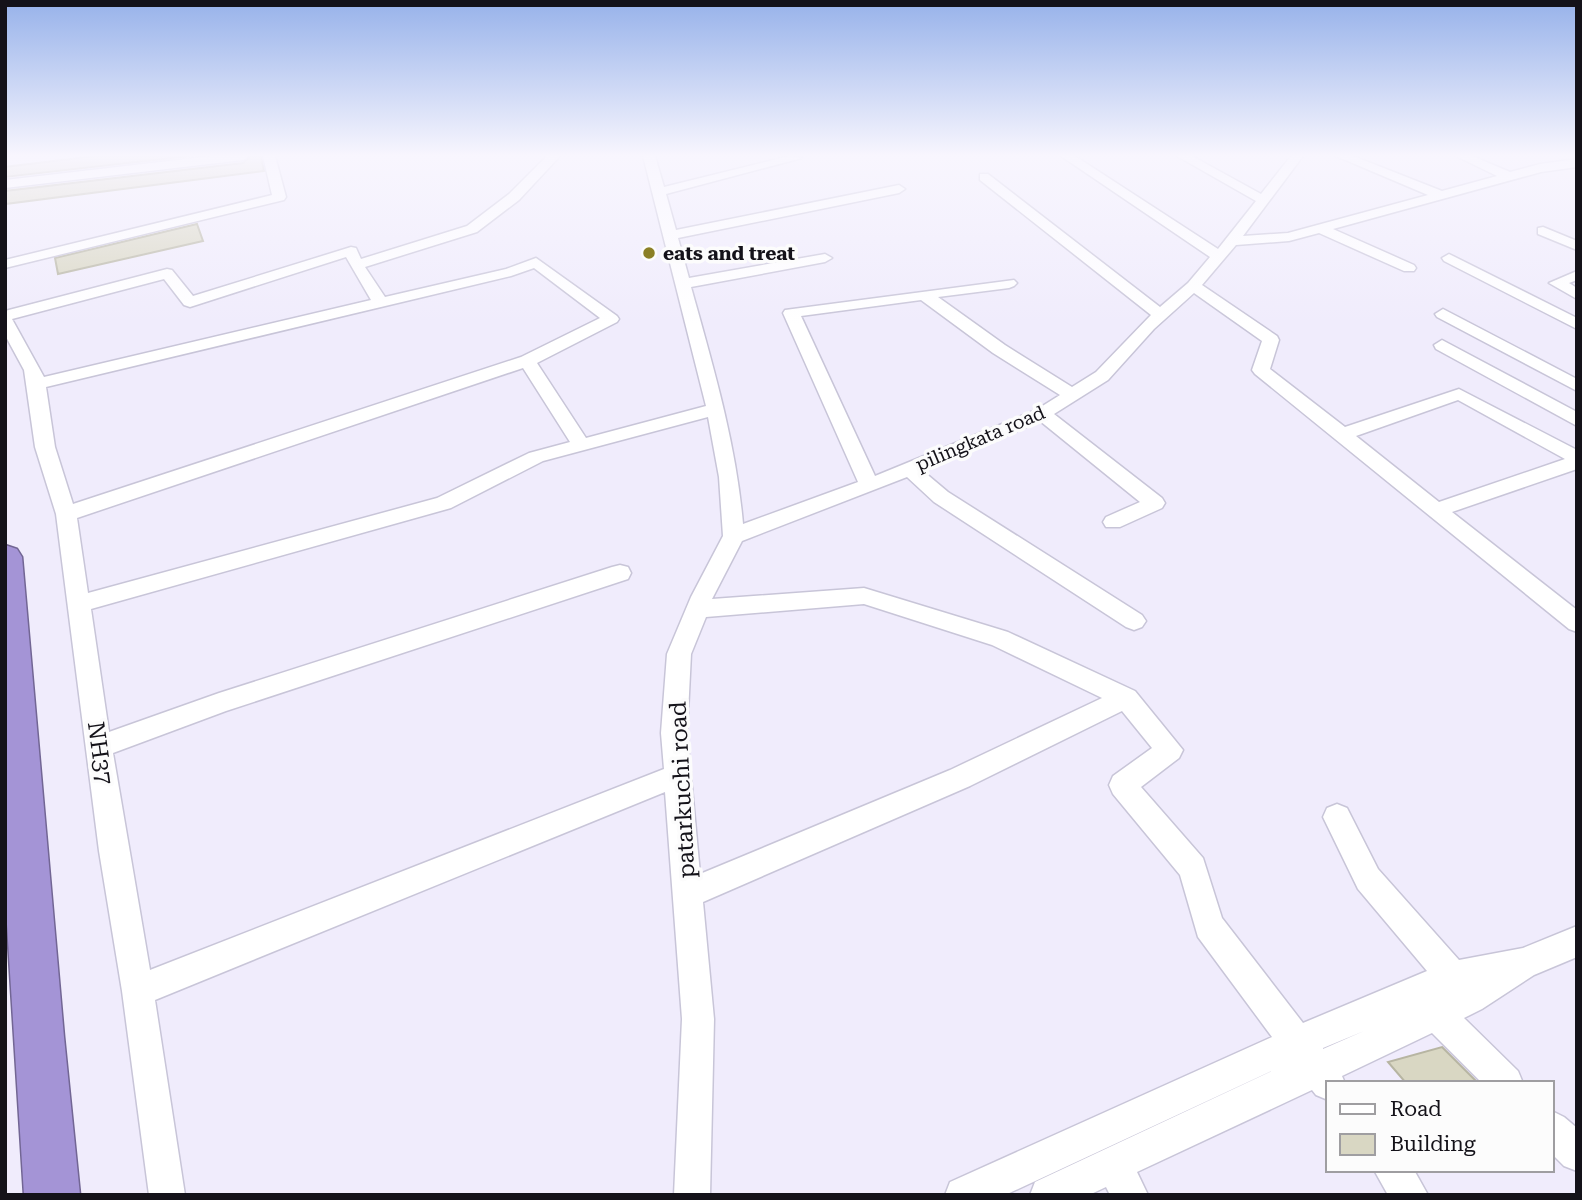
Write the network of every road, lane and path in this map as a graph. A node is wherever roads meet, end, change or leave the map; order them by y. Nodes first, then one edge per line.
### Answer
1 (218, 212) edge
2 (494, 212) edge
3 (664, 212) edge
4 (784, 212) edge
5 (1029, 212) edge
6 (1152, 212) edge
7 (1255, 212) edge
8 (1378, 212) edge
9 (1318, 228) junction
10 (1542, 231) dead end
11 (670, 235) junction
12 (1232, 241) junction
13 (1577, 246) edge
14 (1219, 256) junction
15 (825, 258) dead end
16 (1449, 258) dead end
17 (5, 264) edge
18 (356, 265) junction
19 (1409, 268) dead end
20 (1577, 275) edge
21 (1009, 283) dead end
22 (683, 284) junction
23 (1193, 285) junction
24 (1577, 294) edge
25 (924, 295) junction
26 (381, 303) junction
27 (1443, 314) dead end
28 (1160, 315) junction
29 (5, 318) edge
30 (1577, 324) edge
31 (1442, 345) dead end
32 (527, 361) junction
33 (37, 384) junction
34 (1577, 386) edge
35 (1072, 395) junction
36 (715, 410) junction
37 (1042, 414) junction
38 (1577, 420) edge
39 (1342, 435) junction
40 (581, 445) junction
41 (1577, 460) edge
42 (909, 469) junction
43 (869, 485) junction
44 (1436, 510) junction
45 (66, 514) junction
46 (1113, 522) dead end
47 (734, 536) junction
48 (5, 557) edge
49 (620, 573) dead end
50 (79, 604) junction
51 (698, 609) junction
52 (1133, 621) dead end
53 (1577, 623) edge
54 (1126, 698) junction
55 (99, 747) junction
56 (678, 775) junction
57 (1337, 817) dead end
58 (687, 894) junction
59 (1577, 941) edge
60 (1462, 987) junction
61 (138, 991) junction
62 (1436, 1014) junction
63 (1314, 1065) edge
64 (1504, 1081) edge
65 (1554, 1131) edge
66 (1577, 1153) edge
67 (1393, 1172) edge
68 (1122, 1179) edge
69 (52, 1195) edge
70 (167, 1195) edge
71 (692, 1195) edge
72 (963, 1195) edge
73 (1048, 1195) edge
74 (1410, 1195) edge

1 - 17 street
2 - 18 street
3 - 11 street
4 - 11 street
5 - 28 street
6 - 14 street
7 - 12 street, pilingkata road
8 - 9 street
9 - 12 street
9 - 19 street
10 - 13 street
11 - 22 street
12 - 14 street, pilingkata road
14 - 23 street, pilingkata road
15 - 22 street
16 - 30 street
18 - 26 street
18 - 29 street
20 - 24 street
21 - 25 street
22 - 36 street
23 - 28 street, pilingkata road
23 - 39 street
25 - 35 street
25 - 43 street
26 - 32 street
26 - 33 street
27 - 34 street
28 - 35 street, pilingkata road
29 - 33 street, NH37
31 - 38 street
32 - 40 street
32 - 45 street
33 - 45 street, NH37
35 - 37 street, pilingkata road
36 - 40 street
36 - 47 street
37 - 42 street, pilingkata road
37 - 46 street
39 - 41 street
39 - 44 street
40 - 50 street
41 - 44 street
42 - 43 street, pilingkata road
42 - 52 street
43 - 47 street, pilingkata road
44 - 53 street
45 - 50 street, NH37
47 - 51 street, patarkuchi road
48 - 69 highway
49 - 55 street
50 - 55 street, NH37
51 - 54 street
51 - 56 street, patarkuchi road
54 - 58 street
54 - 63 street
55 - 61 street, NH37
56 - 58 street, patarkuchi road
56 - 61 street
57 - 60 street
58 - 71 street, patarkuchi road
59 - 60 street
60 - 62 street
60 - 63 street
61 - 70 street, NH37
62 - 63 street
62 - 64 street
63 - 68 street
63 - 72 street
65 - 66 street
67 - 74 street
68 - 73 street

